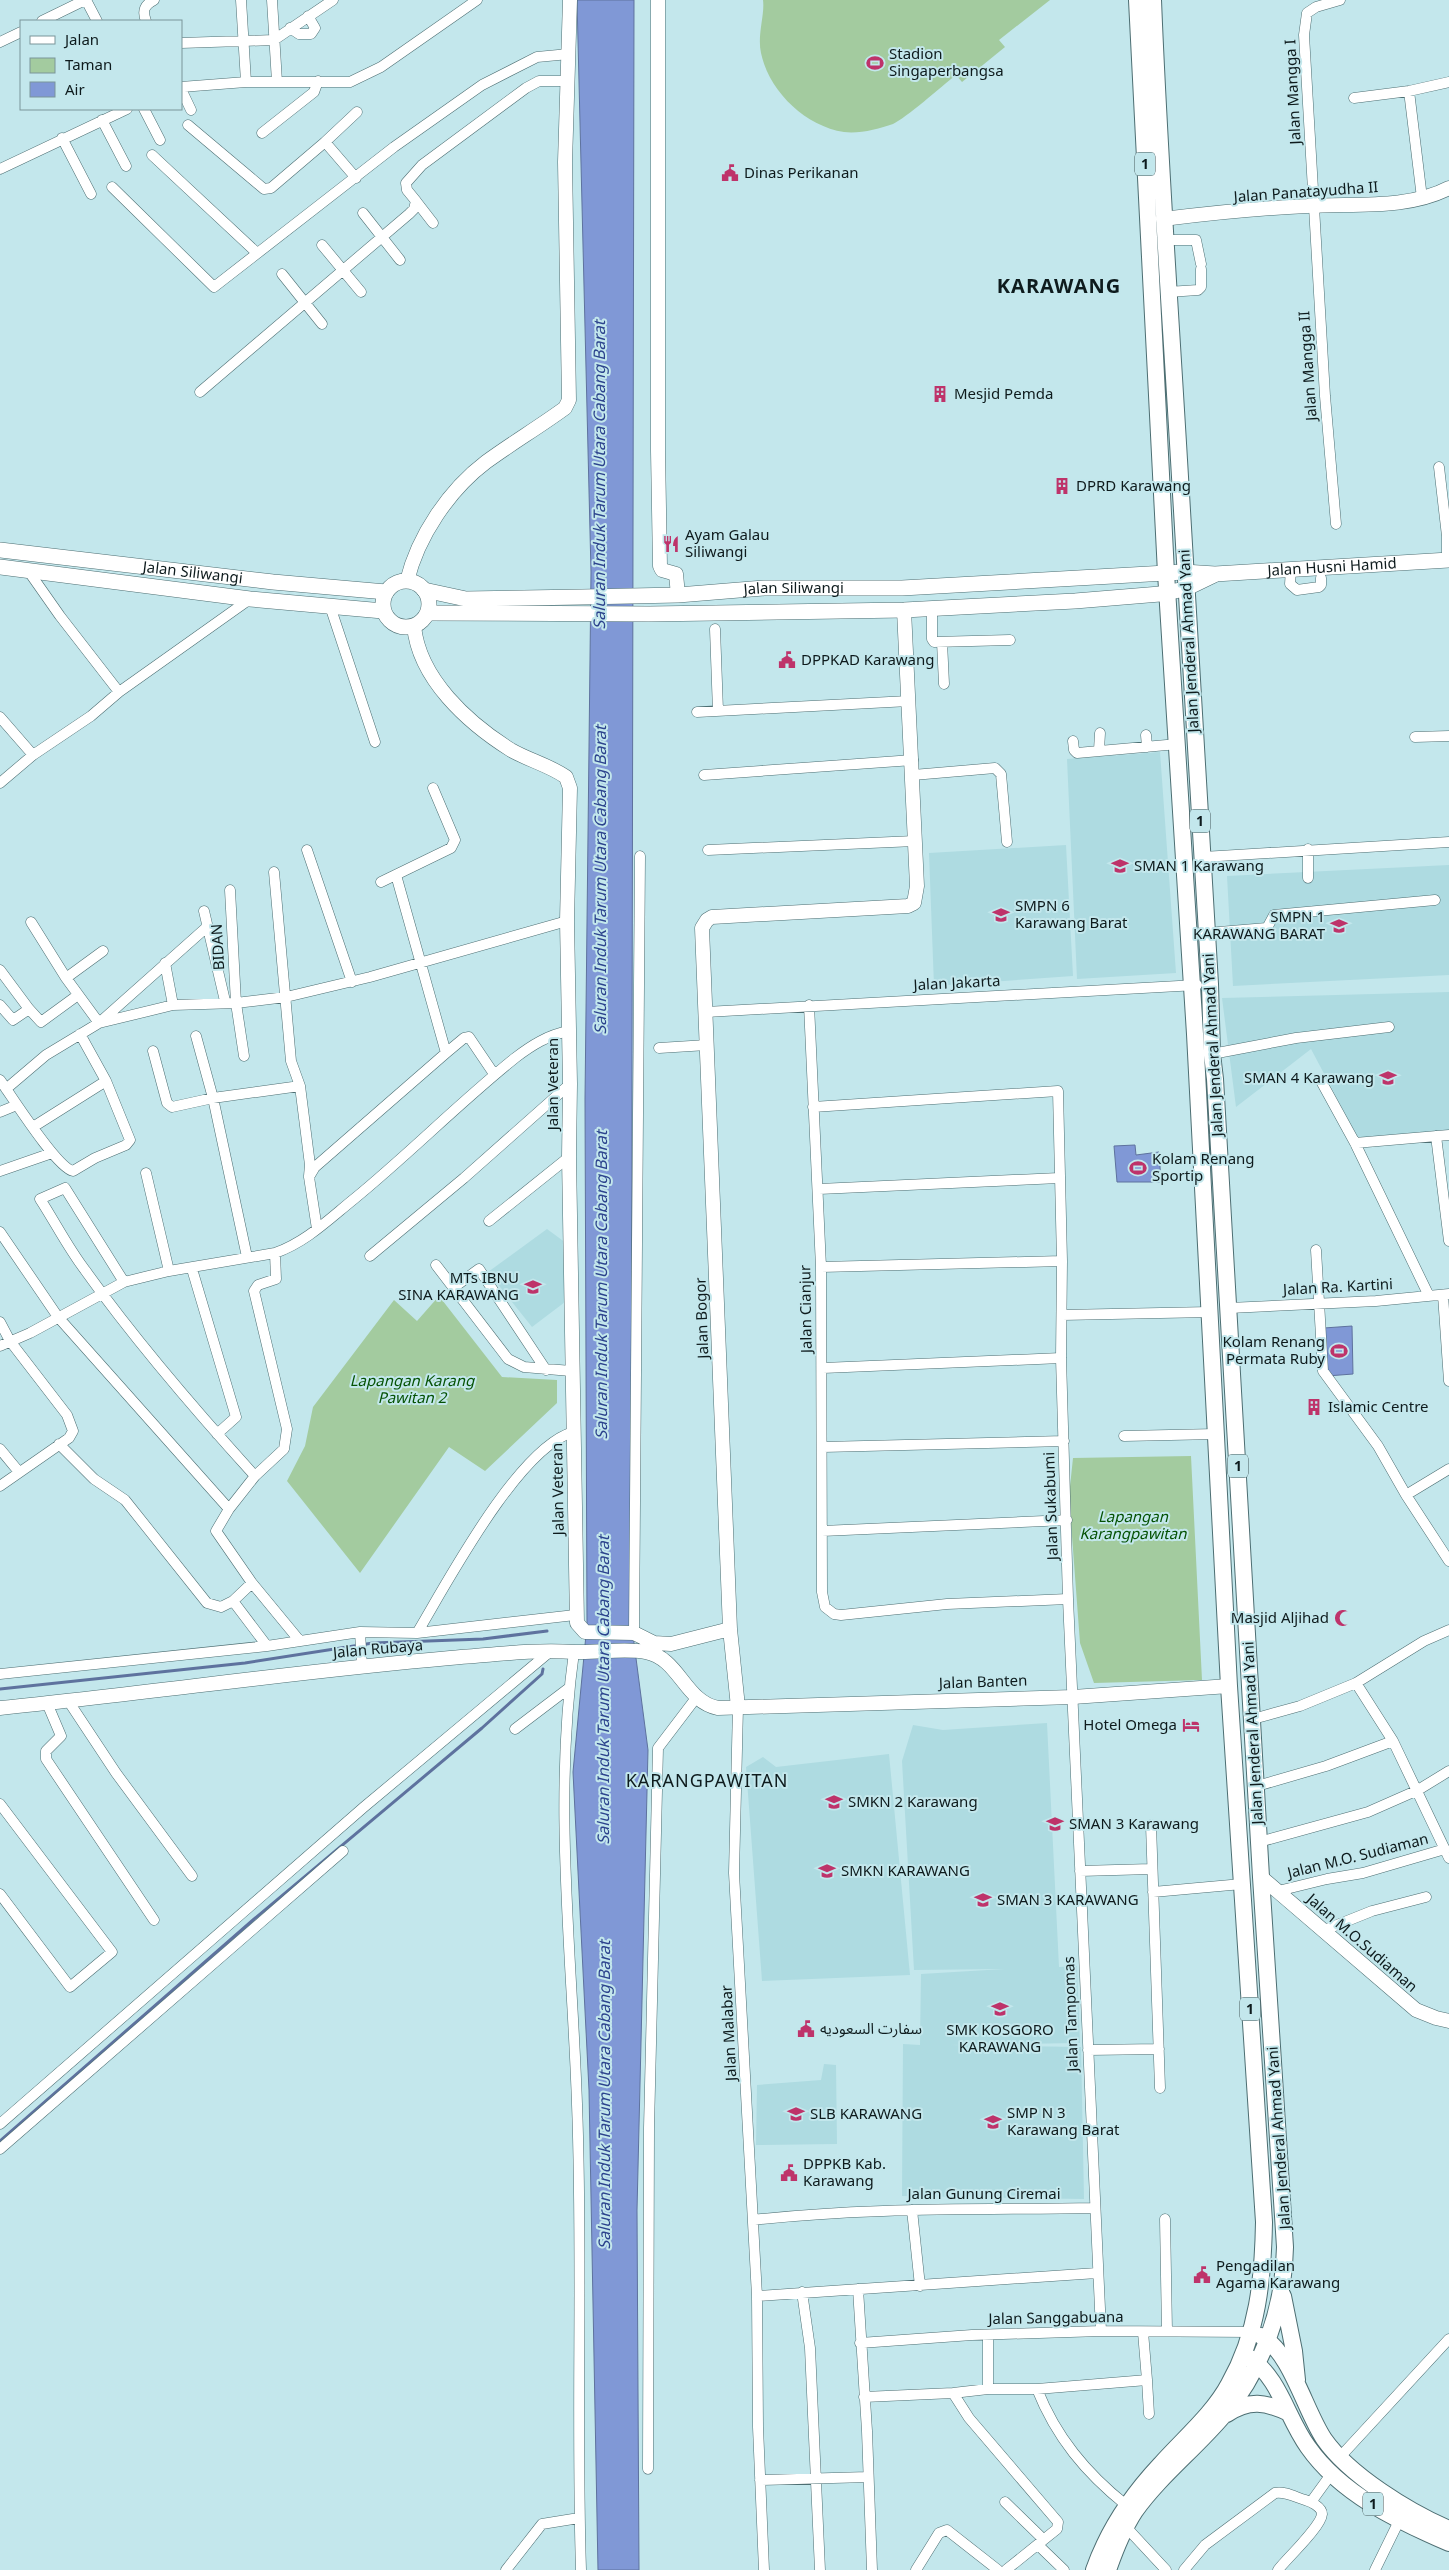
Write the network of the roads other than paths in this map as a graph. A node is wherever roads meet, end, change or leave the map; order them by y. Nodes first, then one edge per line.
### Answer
1 (85, 0) edge
2 (154, 0) edge
3 (241, 0) edge
4 (272, 0) edge
5 (333, 0) edge
6 (477, 0) edge
7 (570, 0) edge
8 (658, 0) edge
9 (1150, 0) edge
10 (1340, 0) edge
11 (308, 16) junction
12 (44, 20) edge
13 (96, 20) edge
14 (146, 20) edge
15 (290, 28) junction
16 (20, 32) edge
17 (243, 40) junction
18 (274, 40) junction
19 (0, 42) edge
20 (182, 43) edge
21 (569, 54) junction
22 (318, 81) junction
23 (568, 81) junction
24 (246, 82) junction
25 (277, 82) junction
26 (1449, 82) edge
27 (182, 88) edge
28 (182, 90) edge
29 (1409, 91) junction
30 (1354, 98) dead end
31 (125, 110) edge
32 (145, 110) edge
33 (191, 110) dead end
34 (358, 112) dead end
35 (102, 120) junction
36 (188, 125) dead end
37 (262, 134) dead end
38 (62, 138) junction
39 (160, 140) dead end
40 (325, 142) junction
41 (152, 155) dead end
42 (126, 166) dead end
43 (0, 169) edge
44 (356, 178) junction
45 (112, 187) dead end
46 (1449, 188) edge
47 (91, 194) dead end
48 (1422, 198) junction
49 (416, 201) junction
50 (1314, 206) junction
51 (363, 213) dead end
52 (1163, 220) junction
53 (433, 223) dead end
54 (382, 237) junction
55 (322, 245) dead end
56 (1160, 251) junction
57 (257, 253) junction
58 (400, 260) dead end
59 (343, 270) junction
60 (282, 274) dead end
61 (361, 292) dead end
62 (1168, 292) junction
63 (304, 302) junction
64 (322, 324) dead end
65 (1162, 329) junction
66 (200, 392) dead end
67 (1438, 467) dead end
68 (1336, 524) dead end
69 (0, 550) edge
70 (1448, 560) edge
71 (0, 567) edge
72 (27, 569) junction
73 (1291, 570) junction
74 (1184, 572) junction
75 (1166, 573) junction
76 (1215, 574) junction
77 (1321, 578) dead end
78 (407, 581) junction
79 (1028, 581) junction
80 (764, 588) junction
81 (1186, 589) junction
82 (424, 590) junction
83 (386, 592) junction
84 (1168, 592) junction
85 (678, 595) junction
86 (250, 600) junction
87 (1031, 603) junction
88 (330, 606) junction
89 (932, 607) junction
90 (383, 610) junction
91 (904, 610) junction
92 (765, 612) junction
93 (428, 613) junction
94 (414, 626) junction
95 (715, 630) dead end
96 (1010, 640) dead end
97 (942, 642) junction
98 (944, 684) dead end
99 (119, 692) junction
100 (909, 701) junction
101 (718, 711) junction
102 (697, 712) dead end
103 (0, 717) edge
104 (1100, 733) dead end
105 (1146, 735) dead end
106 (1449, 736) edge
107 (1415, 737) dead end
108 (1073, 741) dead end
109 (375, 742) dead end
110 (1178, 744) junction
111 (1147, 747) junction
112 (1099, 750) junction
113 (33, 755) junction
114 (913, 760) junction
115 (704, 774) dead end
116 (913, 775) junction
117 (0, 783) edge
118 (433, 788) dead end
119 (915, 841) junction
120 (1007, 842) dead end
121 (1449, 842) edge
122 (1308, 849) junction
123 (307, 850) dead end
124 (708, 850) dead end
125 (640, 856) dead end
126 (1202, 857) junction
127 (274, 872) dead end
128 (396, 876) junction
129 (1308, 878) dead end
130 (382, 882) dead end
131 (230, 890) dead end
132 (1435, 900) dead end
133 (204, 911) dead end
134 (567, 921) junction
135 (30, 922) dead end
136 (208, 926) junction
137 (1207, 933) junction
138 (102, 952) dead end
139 (165, 963) junction
140 (420, 963) junction
141 (0, 970) edge
142 (66, 978) junction
143 (352, 982) junction
144 (1210, 984) junction
145 (1192, 986) junction
146 (78, 995) junction
147 (286, 996) junction
148 (230, 1002) junction
149 (173, 1004) junction
150 (0, 1005) edge
151 (809, 1005) junction
152 (29, 1009) junction
153 (706, 1012) junction
154 (99, 1023) junction
155 (1389, 1027) dead end
156 (569, 1031) junction
157 (80, 1034) junction
158 (196, 1036) dead end
159 (707, 1045) junction
160 (659, 1048) dead end
161 (153, 1051) dead end
162 (446, 1052) junction
163 (1212, 1054) junction
164 (244, 1056) dead end
165 (494, 1074) junction
166 (106, 1081) junction
167 (1321, 1081) dead end
168 (570, 1084) junction
169 (2, 1085) edge
170 (300, 1086) junction
171 (213, 1098) junction
172 (17, 1105) junction
173 (813, 1107) junction
174 (0, 1112) edge
175 (33, 1126) junction
176 (1449, 1135) edge
177 (1436, 1136) junction
178 (1355, 1143) junction
179 (52, 1154) junction
180 (569, 1156) junction
181 (0, 1171) edge
182 (146, 1173) dead end
183 (308, 1177) junction
184 (1059, 1178) junction
185 (819, 1189) junction
186 (489, 1221) dead end
187 (317, 1229) junction
188 (0, 1232) edge
189 (1449, 1240) edge
190 (1316, 1250) dead end
191 (275, 1253) junction
192 (370, 1256) dead end
193 (247, 1257) junction
194 (1062, 1261) junction
195 (436, 1265) dead end
196 (821, 1267) junction
197 (192, 1269) junction
198 (169, 1271) junction
199 (124, 1282) junction
200 (453, 1288) junction
201 (102, 1294) junction
202 (1446, 1294) edge
203 (1430, 1296) junction
204 (1319, 1303) junction
205 (1229, 1308) junction
206 (1210, 1312) junction
207 (1062, 1315) junction
208 (58, 1317) junction
209 (0, 1322) edge
210 (10, 1341) junction
211 (0, 1346) edge
212 (1061, 1358) junction
213 (823, 1368) junction
214 (546, 1370) junction
215 (571, 1371) junction
216 (1449, 1381) edge
217 (573, 1432) junction
218 (217, 1434) junction
219 (1216, 1434) junction
220 (1124, 1436) dead end
221 (1064, 1441) junction
222 (59, 1444) junction
223 (823, 1447) junction
224 (0, 1448) edge
225 (1449, 1468) edge
226 (19, 1472) junction
227 (255, 1476) junction
228 (0, 1486) edge
229 (1406, 1495) junction
230 (229, 1509) junction
231 (1067, 1520) junction
232 (822, 1531) junction
233 (1449, 1561) edge
234 (252, 1583) junction
235 (1068, 1599) junction
236 (233, 1601) junction
237 (575, 1615) junction
238 (730, 1629) junction
239 (1449, 1630) edge
240 (417, 1632) junction
241 (634, 1633) junction
242 (360, 1635) junction
243 (299, 1640) junction
244 (267, 1646) junction
245 (553, 1650) junction
246 (579, 1652) junction
247 (361, 1662) junction
248 (0, 1674) edge
249 (1356, 1684) junction
250 (1229, 1686) junction
251 (569, 1688) junction
252 (1073, 1697) junction
253 (696, 1698) junction
254 (70, 1702) junction
255 (47, 1703) junction
256 (738, 1707) junction
257 (0, 1708) edge
258 (1253, 1720) junction
259 (514, 1729) dead end
260 (1393, 1741) junction
261 (1449, 1771) edge
262 (1257, 1786) junction
263 (1418, 1790) junction
264 (0, 1804) edge
265 (1151, 1826) dead end
266 (1260, 1842) junction
267 (343, 1851) dead end
268 (1448, 1857) edge
269 (1151, 1869) junction
270 (1080, 1871) junction
271 (192, 1876) dead end
272 (1261, 1878) junction
273 (1242, 1884) junction
274 (1278, 1891) junction
275 (1153, 1892) junction
276 (0, 1894) edge
277 (1426, 1897) dead end
278 (154, 1920) dead end
279 (1322, 1931) junction
280 (1449, 2021) edge
281 (1159, 2049) junction
282 (1088, 2050) junction
283 (1160, 2088) dead end
284 (0, 2124) edge
285 (0, 2149) edge
286 (1094, 2208) junction
287 (912, 2210) junction
288 (1166, 2219) dead end
289 (753, 2220) junction
290 (1097, 2273) junction
291 (920, 2286) junction
292 (858, 2289) junction
293 (1282, 2291) junction
294 (802, 2292) junction
295 (758, 2296) junction
296 (1102, 2331) junction
297 (1143, 2332) junction
298 (1167, 2332) junction
299 (1252, 2332) junction
300 (988, 2335) junction
301 (1267, 2340) junction
302 (1449, 2340) edge
303 (860, 2343) junction
304 (1250, 2359) junction
305 (1147, 2380) junction
306 (1297, 2383) junction
307 (988, 2388) junction
308 (1037, 2389) junction
309 (953, 2393) junction
310 (864, 2397) junction
311 (1289, 2413) junction
312 (1149, 2414) dead end
313 (1223, 2416) junction
314 (1340, 2457) junction
315 (648, 2469) dead end
316 (1332, 2473) junction
317 (868, 2477) junction
318 (816, 2479) junction
319 (760, 2480) junction
320 (1005, 2502) dead end
321 (1311, 2502) junction
322 (1126, 2506) junction
323 (579, 2518) junction
324 (1399, 2521) junction
325 (1126, 2527) junction
326 (1449, 2529) edge
327 (1041, 2542) junction
328 (1111, 2543) junction
329 (1449, 2543) edge
330 (872, 2568) edge
331 (506, 2570) edge
332 (581, 2570) edge
333 (764, 2570) edge
334 (820, 2570) edge
335 (884, 2570) edge
336 (916, 2570) edge
337 (998, 2570) edge
338 (1006, 2570) edge
339 (1064, 2570) edge
340 (1094, 2570) edge
341 (1108, 2570) edge
342 (1166, 2570) edge
343 (1184, 2570) edge
344 (1278, 2570) edge
345 (1375, 2570) edge

1 - 12 street
1 - 13 street
2 - 14 street
3 - 17 street
4 - 18 street
5 - 11 street
6 - 22 street
7 - 21 street
8 - 85 street
9 - 52 main road, Jalan Jenderal Ahmad Yani / 1
9 - 56 main road, Jalan Jenderal Ahmad Yani / 1
10 - 50 street, Jalan Mangga I
11 - 15 street
11 - 15 street
15 - 18 street
16 - 19 street
17 - 18 street
17 - 20 street
17 - 24 street
18 - 25 street
21 - 23 street
21 - 44 street
22 - 25 street
22 - 37 street
23 - 49 street
23 - 78 street
24 - 25 street
24 - 27 street
26 - 29 street
28 - 33 street
29 - 30 street
29 - 48 street
31 - 35 street
32 - 39 street
34 - 40 street
35 - 38 street
35 - 42 street
36 - 40 street
38 - 43 street
38 - 47 street
40 - 44 street
41 - 57 street
44 - 57 street
45 - 57 street
46 - 48 street, Jalan Panatayudha II
48 - 50 street, Jalan Panatayudha II
49 - 53 street
49 - 54 street
50 - 52 street, Jalan Panatayudha II
50 - 68 street, Jalan Mangga II
51 - 54 street
52 - 56 main road, Jalan Jenderal Ahmad Yani / 1
54 - 58 street
54 - 59 street
55 - 59 street
56 - 62 main road, Jalan Jenderal Ahmad Yani / 1
56 - 62 street
56 - 65 main road, Jalan Jenderal Ahmad Yani / 1
59 - 61 street
59 - 63 street
60 - 63 street
62 - 65 main road, Jalan Jenderal Ahmad Yani / 1
63 - 64 street
63 - 66 street
65 - 74 main road, Jalan Jenderal Ahmad Yani / 1
65 - 75 main road, Jalan Jenderal Ahmad Yani / 1
67 - 70 street
69 - 83 main road, Jalan Siliwangi
70 - 73 main road, Jalan Husni Hamid
71 - 72 main road, Jalan Siliwangi
72 - 86 main road, Jalan Siliwangi
72 - 99 street
73 - 76 main road, Jalan Husni Hamid
73 - 77 street
74 - 75 main road, Jalan Husni Hamid
74 - 76 main road, Jalan Husni Hamid
74 - 81 main road, Jalan Jenderal Ahmad Yani / 1
75 - 79 main road, Jalan Siliwangi
75 - 84 main road, Jalan Jenderal Ahmad Yani / 1
76 - 81 main road, Jalan Husni Hamid
78 - 82 main road
78 - 83 main road
79 - 80 main road, Jalan Siliwangi
79 - 87 main road
80 - 85 main road, Jalan Siliwangi
80 - 92 main road
81 - 84 main road, Jalan Husni Hamid
81 - 126 main road, Jalan Jenderal Ahmad Yani / 1
82 - 85 main road, Jalan Siliwangi
82 - 93 main road
83 - 90 main road
84 - 87 main road, Jalan Siliwangi
84 - 110 main road, Jalan Jenderal Ahmad Yani / 1
86 - 88 main road, Jalan Siliwangi
86 - 99 street
87 - 89 main road, Jalan Siliwangi
88 - 90 main road, Jalan Siliwangi
88 - 109 street
89 - 91 main road, Jalan Siliwangi
89 - 97 street
90 - 94 main road
91 - 92 main road, Jalan Siliwangi
91 - 100 street
92 - 93 main road, Jalan Siliwangi
93 - 94 main road
94 - 134 street, Jalan Veteran
95 - 101 street
96 - 97 street
97 - 98 street
99 - 113 street
100 - 101 street
100 - 114 street
101 - 102 street
103 - 113 street
104 - 112 street
105 - 111 street
106 - 107 street
108 - 112 street
110 - 111 street
110 - 145 main road, Jalan Jenderal Ahmad Yani / 1
111 - 112 street
113 - 117 street
114 - 115 street
114 - 116 street
116 - 119 street
116 - 120 street
118 - 128 street
119 - 124 street
119 - 153 street, Jalan Bogor
121 - 122 street
122 - 126 street
122 - 129 street
123 - 143 street
125 - 241 street
126 - 137 main road, Jalan Jenderal Ahmad Yani / 1
127 - 147 street
128 - 130 street
128 - 140 street
131 - 148 street, BIDAN
132 - 137 street
133 - 136 street
134 - 140 street
134 - 156 street, Jalan Veteran
135 - 142 street
136 - 139 street
136 - 148 street
137 - 144 main road, Jalan Jenderal Ahmad Yani / 1
138 - 142 street
139 - 149 street
139 - 154 street
140 - 143 street
140 - 162 street
141 - 152 street
142 - 146 street
143 - 147 street
144 - 145 street, Jalan Jakarta
144 - 163 main road, Jalan Jenderal Ahmad Yani / 1
145 - 151 street, Jalan Jakarta
145 - 206 main road, Jalan Jenderal Ahmad Yani / 1
146 - 152 street
146 - 154 street
147 - 148 street
147 - 170 street
148 - 149 street
148 - 164 street
149 - 154 street
150 - 152 street
151 - 153 street, Jalan Jakarta
151 - 173 street, Jalan Cianjur
153 - 159 street, Jalan Bogor
154 - 157 street
155 - 163 street
156 - 165 street
156 - 168 street, Jalan Veteran
157 - 166 street
157 - 169 street
158 - 171 street
159 - 160 street
159 - 238 street, Jalan Bogor
161 - 171 street
162 - 165 street
162 - 183 street
163 - 205 main road, Jalan Jenderal Ahmad Yani / 1
165 - 187 street
166 - 175 street
166 - 179 street
167 - 178 street
168 - 180 street, Jalan Veteran
168 - 192 street
169 - 172 street
170 - 171 street
170 - 183 street
171 - 193 street
172 - 174 street
172 - 175 street
173 - 184 street, Jalan Sukabumi
173 - 185 street, Jalan Cianjur
175 - 179 street
176 - 177 street
177 - 178 street
177 - 189 street
178 - 203 street
179 - 181 street
180 - 186 street
180 - 215 street, Jalan Veteran
182 - 198 street
183 - 187 street
184 - 185 street
184 - 194 street, Jalan Sukabumi
185 - 196 street, Jalan Cianjur
187 - 191 street
188 - 208 street
190 - 204 street
191 - 193 street
191 - 227 street
193 - 197 street
194 - 196 street
194 - 207 street, Jalan Sukabumi
195 - 200 street
196 - 213 street, Jalan Cianjur
197 - 198 street
197 - 218 street
198 - 199 street
199 - 201 street
199 - 201 street
200 - 214 street
200 - 214 street
201 - 208 street
201 - 218 street
202 - 203 street, Jalan Ra. Kartini
202 - 216 street
203 - 204 street, Jalan Ra. Kartini
204 - 205 street, Jalan Ra. Kartini
204 - 229 street
205 - 258 main road, Jalan Jenderal Ahmad Yani / 1
206 - 207 street
206 - 219 main road, Jalan Jenderal Ahmad Yani / 1
207 - 212 street, Jalan Sukabumi
208 - 210 street
208 - 230 street
209 - 210 street
210 - 211 street
210 - 222 street
212 - 213 street
212 - 221 street, Jalan Sukabumi
213 - 223 street, Jalan Cianjur
214 - 215 street
215 - 217 street, Jalan Veteran
217 - 237 street, Jalan Veteran
217 - 240 street
218 - 227 street
219 - 220 street
219 - 250 main road, Jalan Jenderal Ahmad Yani / 1
221 - 223 street
221 - 231 street, Jalan Sukabumi
222 - 226 street
222 - 236 street
223 - 232 street, Jalan Cianjur
224 - 226 street
225 - 229 street
226 - 228 street
227 - 230 street
229 - 233 street
230 - 234 street
231 - 232 street
231 - 235 street, Jalan Sukabumi
232 - 235 street, Jalan Cianjur
234 - 236 street
234 - 243 street
235 - 252 street, Jalan Sukabumi
236 - 244 street
237 - 240 street
237 - 241 street
238 - 241 street
238 - 256 street, Jalan Bogor
239 - 249 street
240 - 242 street
242 - 243 street
242 - 247 street
243 - 244 street
244 - 248 street
245 - 246 street, Jalan Rubaya
245 - 247 street, Jalan Rubaya
245 - 284 street
246 - 251 street
246 - 253 street, Jalan Rubaya
247 - 254 street, Jalan Rubaya
249 - 258 street
249 - 260 street
250 - 252 street, Jalan Banten
250 - 273 main road, Jalan Jenderal Ahmad Yani / 1
251 - 259 street
251 - 323 street
252 - 256 street, Jalan Banten
252 - 270 street, Jalan Tampomas
253 - 256 street, Jalan Rubaya
253 - 315 street
254 - 255 street, Jalan Rubaya
254 - 271 street
255 - 257 street, Jalan Rubaya
255 - 278 street
256 - 289 street, Jalan Malabar
258 - 262 main road, Jalan Jenderal Ahmad Yani / 1
260 - 262 street
260 - 263 street
261 - 263 street
262 - 266 main road, Jalan Jenderal Ahmad Yani / 1
263 - 266 street
263 - 268 street
264 - 276 street
265 - 269 street
266 - 272 main road, Jalan Jenderal Ahmad Yani / 1
267 - 285 street
268 - 274 street, Jalan M.O. Sudiaman
269 - 270 street
269 - 275 street
270 - 282 street, Jalan Tampomas
272 - 274 street, Jalan M.O.Sudiaman
272 - 293 main road, Jalan Jenderal Ahmad Yani / 1
273 - 275 street
273 - 299 main road, Jalan Jenderal Ahmad Yani / 1
274 - 279 street, Jalan M.O.Sudiaman
275 - 281 street
277 - 279 street
279 - 280 street, Jalan M.O.Sudiaman
281 - 282 street
281 - 283 street
282 - 286 street, Jalan Tampomas
286 - 287 street, Jalan Gunung Ciremai
286 - 290 street, Jalan Tampomas
287 - 289 street, Jalan Gunung Ciremai
287 - 291 street
288 - 298 street
289 - 295 street, Jalan Malabar
290 - 291 street
290 - 296 street, Jalan Tampomas
291 - 292 street
292 - 294 street
292 - 303 street
293 - 301 main road, Jalan Jenderal Ahmad Yani / 1
293 - 306 main road
294 - 295 street
294 - 318 street
295 - 319 street, Jalan Malabar
296 - 297 street, Jalan Sanggabuana
296 - 300 street, Jalan Sanggabuana
297 - 298 street, Jalan Sanggabuana
297 - 305 street
298 - 299 street, Jalan Sanggabuana
299 - 301 main road, 1
299 - 304 main road, Jalan Jenderal Ahmad Yani / 1
300 - 303 street, Jalan Sanggabuana
300 - 307 street
301 - 304 main road, Jalan Jenderal Ahmad Yani / 1
301 - 306 main road, 1
302 - 314 street
303 - 310 street
304 - 311 main road, 1
304 - 313 main road, Jalan Jenderal Ahmad Yani / 1
304 - 322 main road, Jalan Jenderal Ahmad Yani / 1
305 - 308 street
305 - 312 street
306 - 314 main road, 1
307 - 308 street
307 - 309 street
308 - 322 street
309 - 310 street
309 - 327 street
310 - 317 street
311 - 313 main road
311 - 316 main road, 1
313 - 325 main road, Jalan Jenderal Ahmad Yani / 1
314 - 326 main road, 1
316 - 321 street
316 - 324 main road, 1
317 - 318 street
317 - 330 street
318 - 319 street
318 - 334 street
319 - 333 street, Jalan Malabar
320 - 327 street
321 - 343 street
321 - 344 street
322 - 328 main road, Jalan Jenderal Ahmad Yani / 1
323 - 331 street
323 - 332 street
324 - 329 main road, 1
324 - 345 street
325 - 328 main road, Jalan Jenderal Ahmad Yani / 1
325 - 342 street
327 - 338 street
327 - 339 street
328 - 340 main road, 1
328 - 341 main road, 1
330 - 335 street
336 - 337 street

